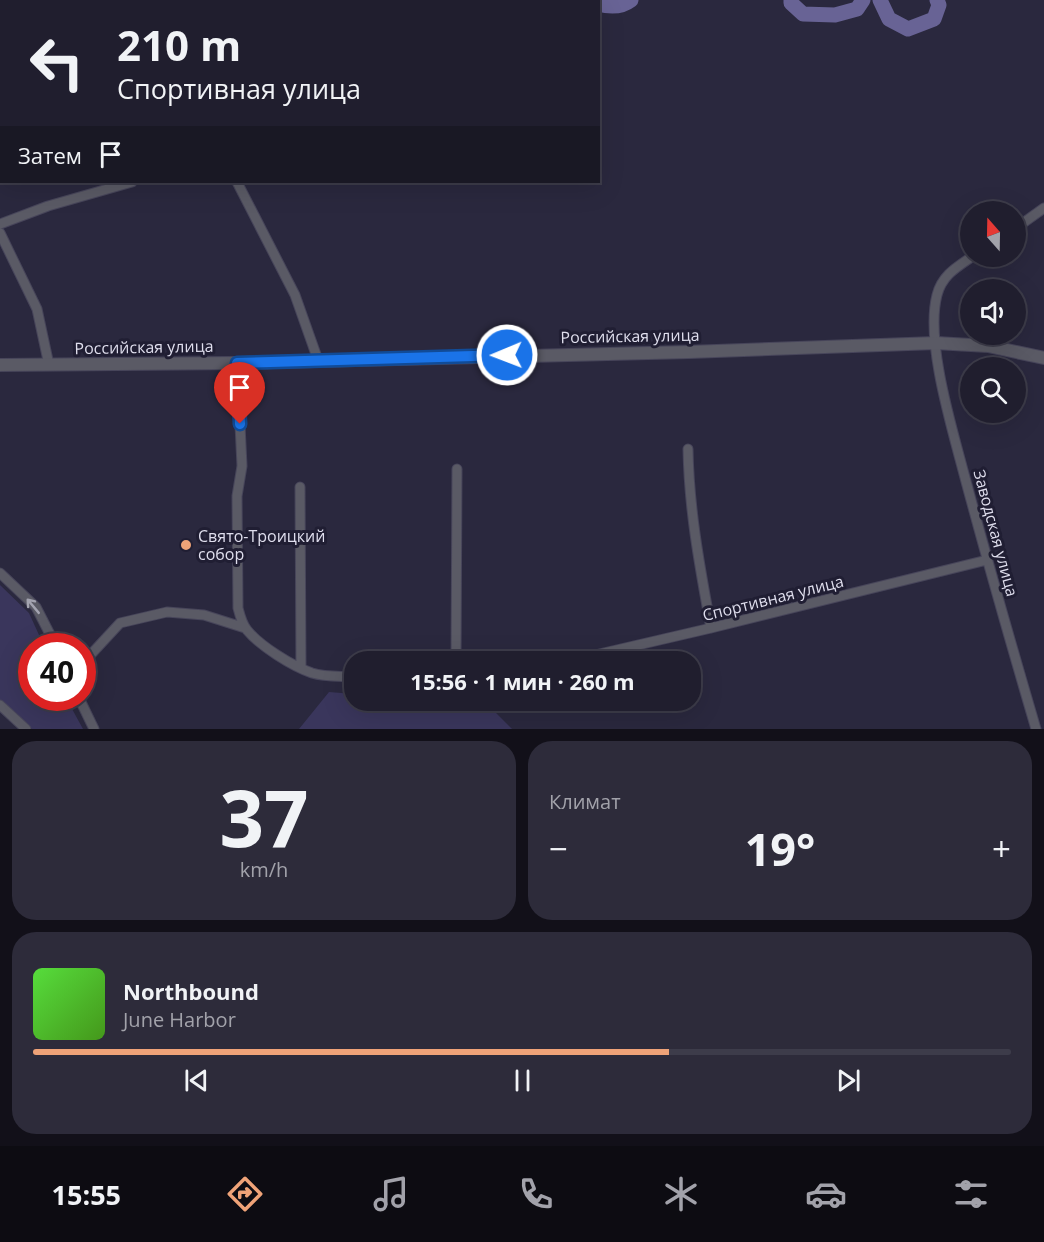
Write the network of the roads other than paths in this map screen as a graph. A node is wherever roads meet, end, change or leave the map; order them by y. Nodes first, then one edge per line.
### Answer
1 (128, 183) edge
2 (238, 183) edge
3 (1044, 208) edge
4 (1026, 221) edge
5 (0, 224) edge
6 (0, 233) edge
7 (960, 265) edge
8 (936, 343) junction
9 (1038, 357) edge
10 (318, 360) junction
11 (237, 363) junction
12 (49, 364) junction
13 (0, 365) edge
14 (1044, 368) edge
15 (688, 449) dead end
16 (457, 469) dead end
17 (300, 487) dead end
18 (987, 560) junction
19 (0, 573) edge
20 (245, 628) junction
21 (711, 628) junction
22 (49, 633) edge
23 (96, 649) edge
24 (456, 651) edge
25 (612, 651) edge
26 (301, 668) junction
27 (344, 676) edge
28 (0, 705) edge
29 (85, 711) edge
30 (26, 729) edge
31 (94, 729) edge
32 (1036, 729) edge

1 - 5 street
2 - 10 street
3 - 4 street
6 - 12 street
7 - 8 street
8 - 9 street, Российская улица
8 - 10 street, Российская улица
8 - 18 street, Заводская улица
9 - 14 street
10 - 11 street, Российская улица
11 - 12 street, Российская улица
11 - 20 street
12 - 13 street, Российская улица
15 - 21 street
16 - 24 street
17 - 26 street
18 - 21 street, Спортивная улица
18 - 32 street, Заводская улица
22 -> 19 street
20 - 23 street
20 - 26 street
21 - 25 street, Спортивная улица
26 - 27 street
28 - 30 street
29 - 31 street

